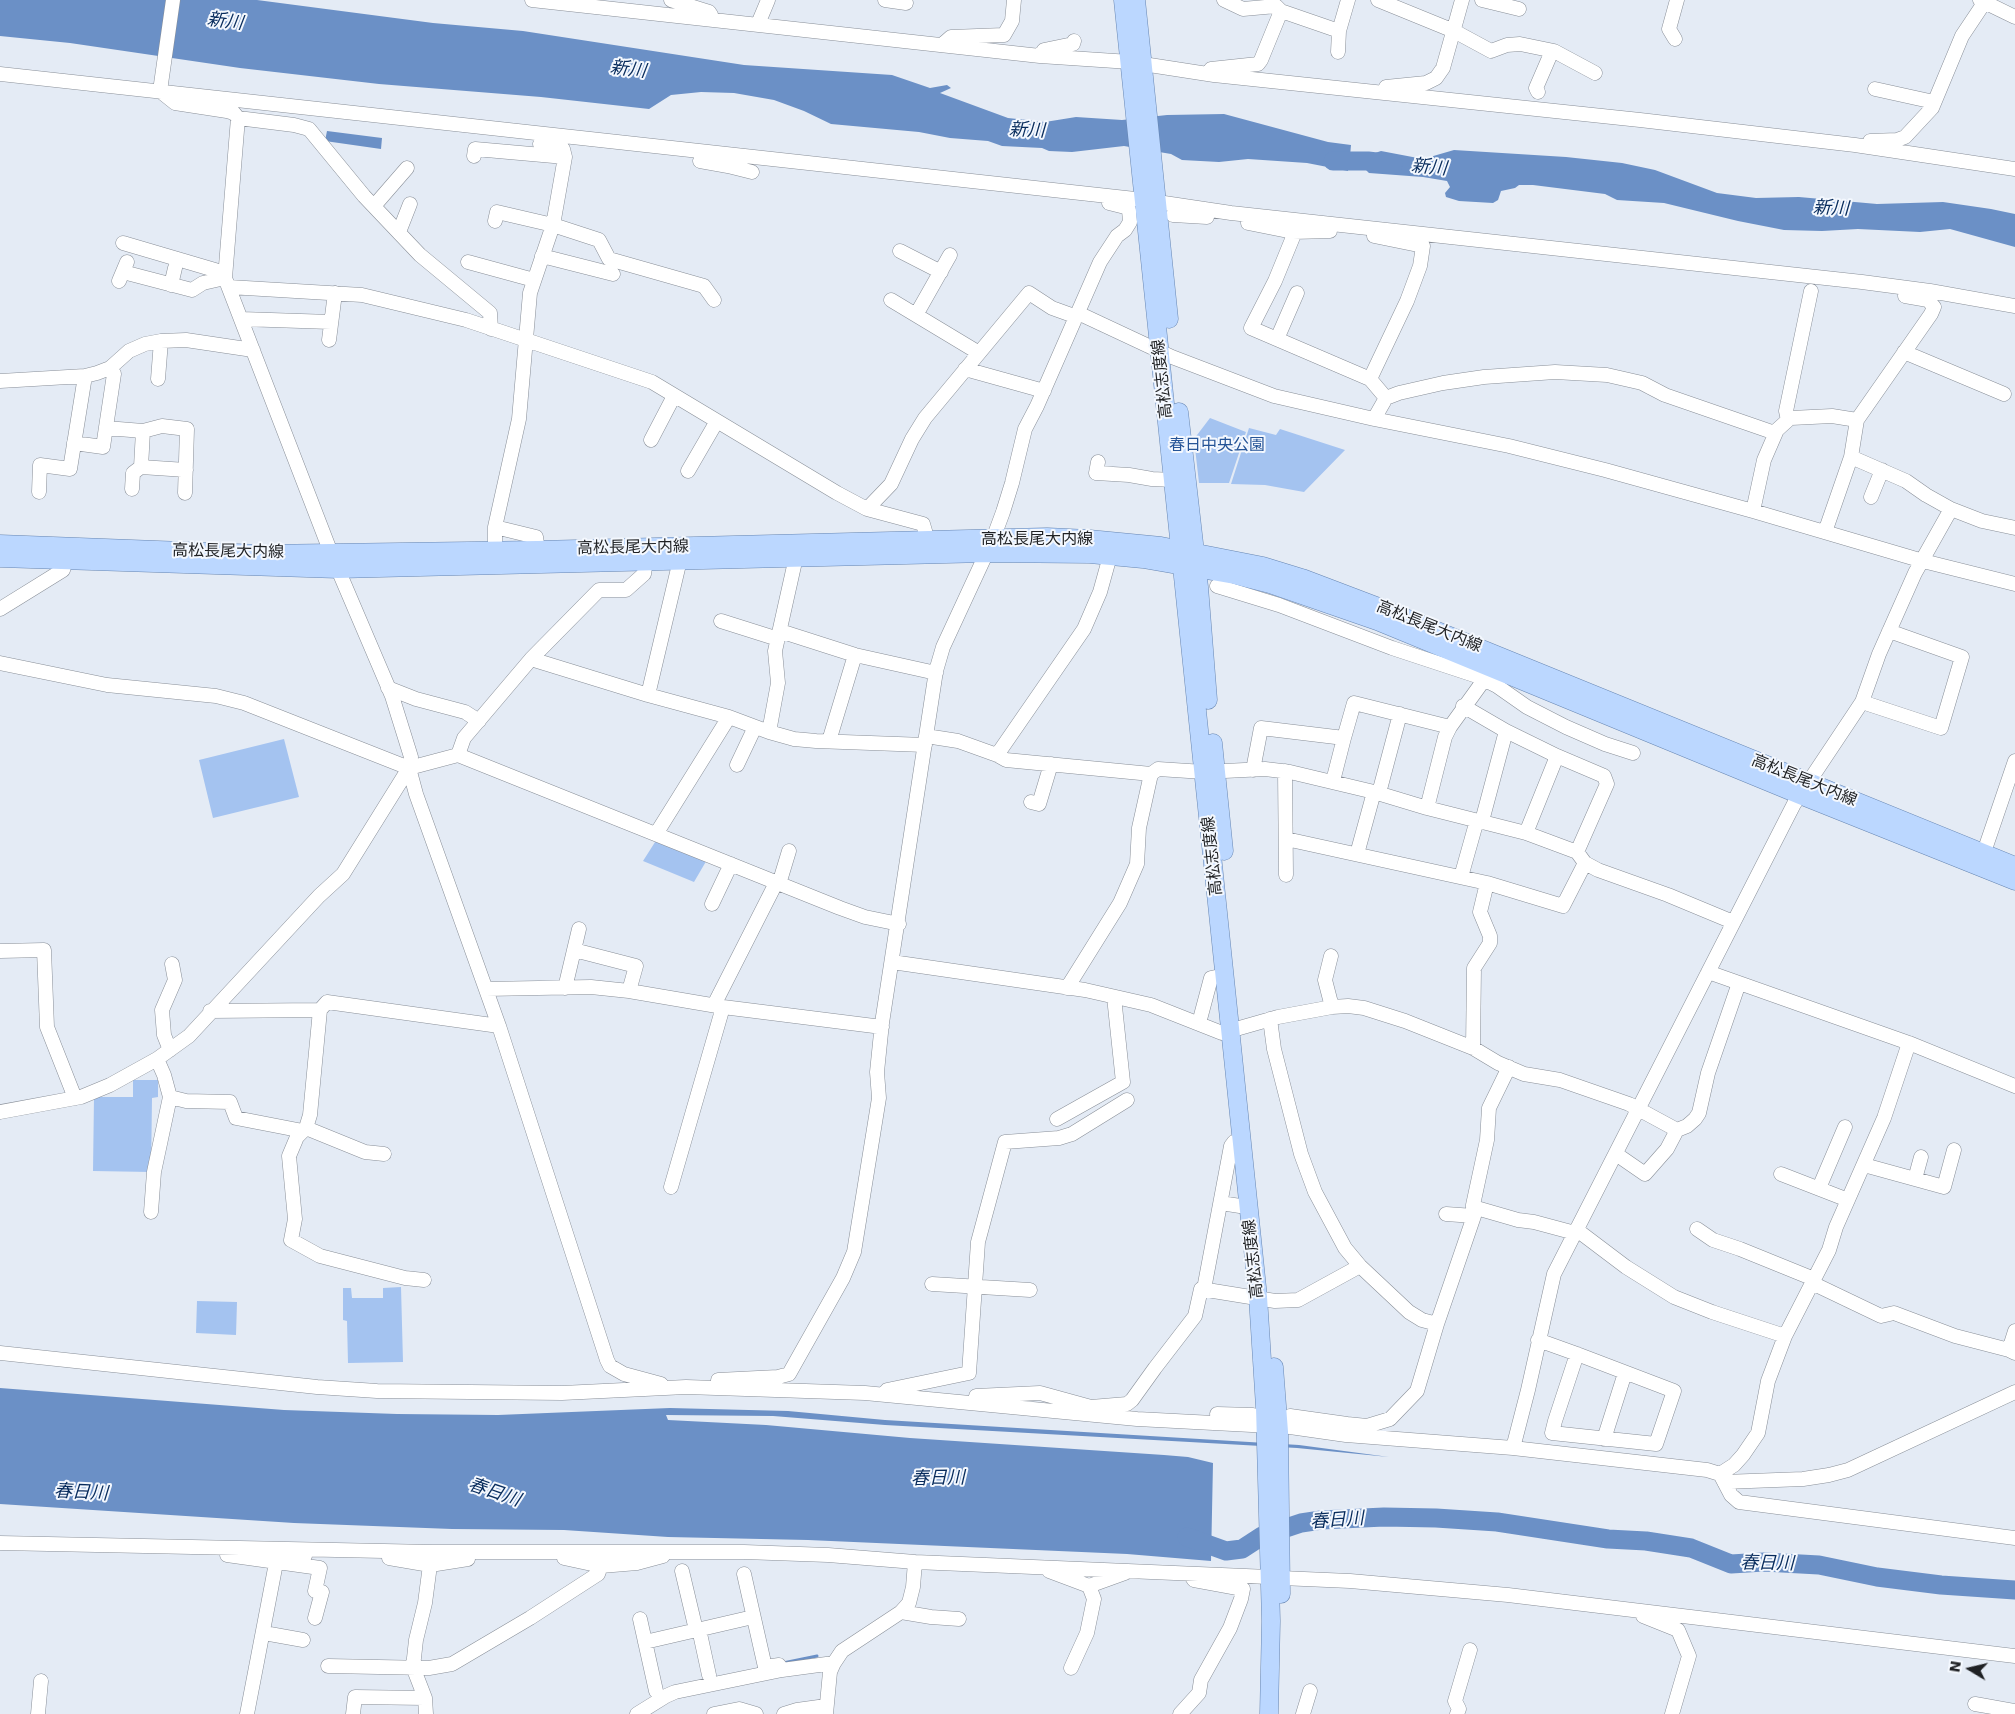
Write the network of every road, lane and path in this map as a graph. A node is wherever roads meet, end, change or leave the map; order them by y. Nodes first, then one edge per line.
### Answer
1 (173, 0) edge
2 (532, 0) edge
3 (671, 0) edge
4 (768, 0) edge
5 (888, 0) edge
6 (1014, 0) edge
7 (1124, 0) edge
8 (1136, 0) edge
9 (1224, 0) edge
10 (1348, 0) edge
11 (1378, 0) edge
12 (1462, 0) edge
13 (1482, 0) edge
14 (1677, 0) edge
15 (1984, 1) edge
16 (906, 3) dead end
17 (1250, 4) edge
18 (1281, 7) edge
19 (1519, 10) dead end
20 (2015, 17) edge
21 (715, 20) junction
22 (758, 24) junction
23 (1339, 31) junction
24 (1454, 31) junction
25 (1675, 39) dead end
26 (1074, 41) dead end
27 (943, 45) junction
28 (1552, 51) junction
29 (1338, 52) dead end
30 (1040, 56) junction
31 (1136, 68) junction
32 (1201, 73) junction
33 (1595, 73) dead end
34 (0, 74) edge
35 (1875, 89) dead end
36 (161, 90) junction
37 (1370, 91) junction
38 (1538, 92) dead end
39 (1934, 102) junction
40 (238, 118) junction
41 (479, 128) junction
42 (1855, 144) junction
43 (670, 149) junction
44 (474, 156) dead end
45 (566, 157) junction
46 (407, 168) dead end
47 (2015, 169) edge
48 (752, 172) dead end
49 (1144, 203) junction
50 (410, 204) dead end
51 (374, 206) junction
52 (1173, 215) dead end
53 (1231, 216) junction
54 (495, 221) dead end
55 (553, 225) junction
56 (398, 232) junction
57 (1293, 232) junction
58 (123, 242) dead end
59 (900, 251) dead end
60 (950, 255) dead end
61 (542, 256) junction
62 (468, 262) dead end
63 (175, 268) dead end
64 (123, 272) dead end
65 (941, 272) junction
66 (613, 274) dead end
67 (226, 279) junction
68 (534, 280) junction
69 (1862, 282) junction
70 (171, 285) junction
71 (1811, 291) dead end
72 (335, 293) junction
73 (1297, 293) dead end
74 (714, 300) dead end
75 (891, 300) dead end
76 (2009, 305) edge
77 (1934, 307) junction
78 (916, 315) junction
79 (1077, 315) junction
80 (241, 319) junction
81 (331, 322) junction
82 (491, 328) junction
83 (1277, 339) junction
84 (329, 340) dead end
85 (161, 341) junction
86 (525, 341) junction
87 (253, 350) junction
88 (1904, 352) junction
89 (979, 353) junction
90 (1166, 354) junction
91 (110, 368) junction
92 (966, 369) junction
93 (85, 376) junction
94 (158, 379) dead end
95 (1370, 379) junction
96 (0, 381) edge
97 (1044, 391) junction
98 (2004, 394) dead end
99 (674, 396) junction
100 (1386, 398) junction
101 (1374, 419) junction
102 (1788, 420) junction
103 (1858, 420) junction
104 (716, 421) junction
105 (106, 428) junction
106 (143, 431) junction
107 (1775, 433) junction
108 (651, 440) dead end
109 (74, 443) junction
110 (1851, 457) junction
111 (1098, 462) dead end
112 (141, 467) junction
113 (186, 470) junction
114 (1882, 470) junction
115 (688, 471) dead end
116 (1173, 480) junction
117 (132, 488) dead end
118 (38, 492) dead end
119 (185, 493) dead end
120 (1871, 497) dead end
121 (867, 509) junction
122 (1950, 509) junction
123 (1753, 510) junction
124 (494, 527) junction
125 (2015, 528) edge
126 (1825, 532) junction
127 (928, 541) junction
128 (0, 544) edge
129 (990, 546) junction
130 (538, 550) junction
131 (495, 551) junction
132 (1110, 556) junction
133 (796, 557) junction
134 (0, 558) edge
135 (1189, 559) junction
136 (66, 560) junction
137 (680, 560) junction
138 (335, 561) junction
139 (646, 561) junction
140 (1923, 561) junction
141 (2015, 584) edge
142 (1217, 586) dead end
143 (0, 610) edge
144 (721, 621) dead end
145 (1889, 631) junction
146 (779, 635) junction
147 (855, 655) junction
148 (531, 659) junction
149 (0, 663) edge
150 (1492, 668) junction
151 (936, 673) junction
152 (388, 688) junction
153 (648, 695) junction
154 (1862, 702) junction
155 (1463, 706) junction
156 (1400, 714) junction
157 (729, 717) junction
158 (479, 721) junction
159 (755, 727) junction
160 (1450, 727) junction
161 (1506, 731) junction
162 (769, 732) junction
163 (1344, 738) junction
164 (925, 740) junction
165 (829, 742) junction
166 (1633, 752) dead end
167 (997, 754) junction
168 (458, 755) junction
169 (1558, 756) junction
170 (2015, 761) edge
171 (1051, 764) junction
172 (737, 765) dead end
173 (409, 768) junction
174 (1253, 770) junction
175 (1285, 771) junction
176 (1210, 772) junction
177 (1151, 774) junction
178 (1333, 781) junction
179 (1804, 789) junction
180 (1376, 792) junction
181 (1031, 802) dead end
182 (1427, 808) junction
183 (1480, 821) junction
184 (1526, 833) junction
185 (656, 834) junction
186 (1286, 839) junction
187 (790, 851) dead end
188 (1357, 854) junction
189 (1983, 855) junction
190 (1581, 857) junction
191 (731, 864) junction
192 (2015, 866) edge
193 (1286, 875) dead end
194 (1461, 877) junction
195 (2015, 881) edge
196 (778, 883) junction
197 (1486, 883) junction
198 (712, 904) dead end
199 (1733, 922) junction
200 (898, 924) junction
201 (579, 929) dead end
202 (574, 950) junction
203 (0, 951) edge
204 (1332, 956) dead end
205 (892, 962) junction
206 (172, 964) dead end
207 (1708, 972) junction
208 (1225, 975) junction
209 (1739, 983) junction
210 (486, 988) junction
211 (565, 988) junction
212 (1067, 988) junction
213 (629, 991) junction
214 (1114, 997) junction
215 (719, 1006) junction
216 (1332, 1007) junction
217 (320, 1010) junction
218 (210, 1011) junction
219 (1270, 1019) junction
220 (1199, 1023) junction
221 (499, 1026) junction
222 (882, 1027) junction
223 (1236, 1028) junction
224 (1909, 1043) junction
225 (1472, 1048) junction
226 (170, 1050) junction
227 (157, 1059) junction
228 (1509, 1067) junction
229 (2015, 1086) edge
230 (170, 1097) junction
231 (75, 1098) junction
232 (1127, 1100) dead end
233 (1638, 1111) junction
234 (0, 1112) edge
235 (1057, 1119) dead end
236 (1846, 1127) dead end
237 (304, 1129) junction
238 (1677, 1130) junction
239 (1242, 1141) junction
240 (1954, 1150) dead end
241 (384, 1154) dead end
242 (1616, 1154) junction
243 (1921, 1157) dead end
244 (1864, 1165) junction
245 (1781, 1174) dead end
246 (1915, 1179) junction
247 (671, 1187) dead end
248 (1819, 1188) junction
249 (1848, 1200) junction
250 (1221, 1202) junction
251 (1248, 1205) junction
252 (1473, 1211) junction
253 (151, 1212) dead end
254 (1446, 1214) dead end
255 (1697, 1229) dead end
256 (1576, 1231) junction
257 (1360, 1266) junction
258 (424, 1280) dead end
259 (1813, 1281) junction
260 (932, 1284) dead end
261 (974, 1287) junction
262 (1204, 1289) junction
263 (1030, 1290) dead end
264 (1263, 1299) junction
265 (1437, 1324) junction
266 (2015, 1331) edge
267 (1785, 1336) junction
268 (1538, 1340) junction
269 (2012, 1351) edge
270 (0, 1353) edge
271 (1577, 1354) junction
272 (1625, 1372) junction
273 (679, 1387) junction
274 (2015, 1392) edge
275 (872, 1394) junction
276 (1091, 1411) junction
277 (1272, 1424) junction
278 (1347, 1430) junction
279 (1604, 1439) junction
280 (1513, 1448) junction
281 (1722, 1478) junction
282 (2015, 1538) edge
283 (3, 1543) edge
284 (193, 1550) junction
285 (347, 1550) junction
286 (493, 1552) junction
287 (542, 1552) junction
288 (667, 1552) junction
289 (915, 1562) junction
290 (276, 1563) junction
291 (430, 1565) junction
292 (601, 1566) junction
293 (1037, 1566) junction
294 (1132, 1570) junction
295 (682, 1572) dead end
296 (1189, 1572) junction
297 (744, 1574) dead end
298 (1275, 1574) junction
299 (1089, 1586) junction
300 (1622, 1608) junction
301 (901, 1612) junction
302 (753, 1616) junction
303 (315, 1618) dead end
304 (640, 1619) dead end
305 (959, 1619) dead end
306 (697, 1630) junction
307 (264, 1634) junction
308 (302, 1640) dead end
309 (645, 1642) junction
310 (1470, 1650) dead end
311 (1988, 1652) junction
312 (2015, 1656) edge
313 (834, 1662) junction
314 (2015, 1663) edge
315 (328, 1666) dead end
316 (414, 1667) junction
317 (1071, 1668) dead end
318 (800, 1669) junction
319 (709, 1676) dead end
320 (41, 1681) dead end
321 (656, 1691) dead end
322 (1310, 1691) dead end
323 (425, 1698) junction
324 (1975, 1704) dead end
325 (826, 1710) edge
326 (2015, 1711) edge
327 (38, 1714) edge
328 (247, 1714) edge
329 (352, 1714) edge
330 (426, 1714) edge
331 (637, 1714) edge
332 (714, 1714) edge
333 (756, 1714) edge
334 (784, 1714) edge
335 (1180, 1714) edge
336 (1269, 1714) edge
337 (1280, 1714) edge
338 (1303, 1714) edge
339 (1457, 1714) edge
340 (1672, 1714) edge

1 - 36 street
2 - 21 street
3 - 21 street
4 - 22 street
5 - 16 street
6 - 27 street
7 - 31 main road, 高松志度線
8 - 31 main road, 高松志度線
9 - 17 street
10 - 23 street
11 - 24 street
12 - 24 street
13 - 19 street
14 - 25 street
15 - 20 street
15 - 39 street
17 - 18 street
18 - 23 street
18 - 32 street
21 - 22 street
22 - 27 street
23 - 29 street
24 - 28 street
24 - 37 street
26 - 30 street
27 - 30 street
28 - 33 street
28 - 38 street
30 - 31 street
31 - 32 street
31 - 49 main road, 高松志度線
32 - 37 street
34 - 36 street
35 - 39 street
36 - 40 street
36 - 41 street
37 - 42 street
39 - 42 street
40 - 51 street
40 - 67 street
41 - 43 street
41 - 45 street
42 - 47 street
43 - 48 street
43 - 49 street
44 - 45 street
45 - 55 street
46 - 51 street
49 - 53 street
49 - 79 street
49 - 90 main road, 高松志度線
50 - 56 street
51 - 56 street
52 - 53 street
53 - 57 street
53 - 69 street
54 - 55 street
55 - 61 street
55 - 74 street
56 - 82 street
57 - 83 street
57 - 95 street
58 - 67 street
59 - 65 street
60 - 65 street
61 - 66 street
61 - 68 street
62 - 68 street
63 - 70 street
64 - 70 street
65 - 78 street
67 - 70 street
67 - 72 street
67 - 80 street
68 - 86 street
69 - 76 street
69 - 77 street
71 - 102 street
72 - 81 street
72 - 82 street
73 - 83 street
75 - 78 street
76 - 77 street
77 - 88 street
78 - 89 street
79 - 89 street
79 - 90 street
79 - 97 street
80 - 81 street
80 - 87 street
81 - 84 street
82 - 86 street
83 - 95 street
85 - 87 street
85 - 91 street
85 - 94 street
86 - 99 street
86 - 124 street
87 - 138 street
88 - 98 street
88 - 103 street
89 - 92 street
90 - 101 street
90 - 116 main road, 高松志度線
90 - 135 main road, 高松志度線
91 - 93 street
91 - 105 street
92 - 97 street
92 - 121 street
93 - 96 street
93 - 109 street
95 - 100 street
97 - 129 street
99 - 104 street
99 - 108 street
100 - 101 street
100 - 107 street
101 - 123 street
102 - 103 street
102 - 107 street
103 - 110 street
104 - 115 street
104 - 121 street
105 - 106 street
105 - 109 street
106 - 112 street
106 - 113 street
107 - 123 street
109 - 118 street
110 - 114 street
110 - 126 street
111 - 116 street
112 - 113 street
112 - 117 street
113 - 119 street
114 - 120 street
114 - 122 street
116 - 135 main road, 高松志度線
121 - 127 street
122 - 125 street
122 - 140 street
123 - 126 street
124 - 130 street
124 - 131 street
126 - 140 street
127 - 129 main road, 高松長尾大内線
127 - 130 main road, 高松長尾大内線
128 - 138 main road, 高松長尾大内線
129 - 132 main road, 高松長尾大内線
129 - 133 main road, 高松長尾大内線
129 - 135 main road, 高松長尾大内線
129 - 151 street
130 - 131 main road, 高松長尾大内線
131 - 138 main road, 高松長尾大内線
132 - 135 main road, 高松長尾大内線
132 - 167 street
133 - 137 main road, 高松長尾大内線
133 - 146 street
134 - 136 main road, 高松長尾大内線
135 - 150 main road, 高松長尾大内線
135 - 176 main road, 高松志度線
136 - 138 main road, 高松長尾大内線
136 - 143 street
137 - 139 main road, 高松長尾大内線
137 - 153 street
138 - 139 main road, 高松長尾大内線
138 - 152 street
139 - 148 street
140 - 141 street
140 - 145 street
142 - 150 street
144 - 146 street
145 - 154 street
145 - 154 street
146 - 147 street
146 - 162 street
147 - 151 street
147 - 165 street
148 - 153 street
148 - 158 street
149 - 173 street
150 - 155 street
150 - 166 street
150 - 179 main road, 高松長尾大内線
151 - 164 street
152 - 158 street
152 - 173 street
153 - 157 street
154 - 179 street
155 - 160 street
155 - 161 street
156 - 160 street
156 - 163 street
156 - 180 street
157 - 159 street
157 - 185 street
158 - 168 street
159 - 162 street
159 - 172 street
160 - 182 street
161 - 169 street
161 - 183 street
162 - 165 street
163 - 174 street
163 - 178 street
164 - 165 street
164 - 167 street
164 - 200 street
167 - 171 street
168 - 173 street
168 - 185 street
169 - 184 street
169 - 190 street
170 - 189 street
171 - 177 street
171 - 181 street
173 - 210 street
173 - 218 street
174 - 175 street
174 - 176 street
175 - 178 street
175 - 186 street
176 - 177 street
176 - 208 main road, 高松志度線
176 - 223 main road, 高松志度線
177 - 212 street
178 - 180 street
179 - 189 main road, 高松長尾大内線
179 - 195 main road, 高松長尾大内線
179 - 199 street
180 - 182 street
180 - 188 street
182 - 183 street
183 - 184 street
183 - 194 street
184 - 190 street
185 - 191 street
186 - 188 street
186 - 193 street
187 - 196 street
188 - 194 street
189 - 192 main road, 高松長尾大内線
190 - 197 street
190 - 199 street
191 - 196 street
191 - 198 street
194 - 197 street
196 - 200 street
196 - 215 street
197 - 225 street
199 - 207 street
200 - 205 street
201 - 202 street
202 - 211 street
202 - 213 street
203 - 231 street
204 - 216 street
205 - 212 street
205 - 222 street
206 - 226 street
207 - 209 street
207 - 233 street
208 - 220 street
208 - 223 main road, 高松志度線
209 - 224 street
209 - 238 street
210 - 211 street
210 - 221 street
211 - 213 street
212 - 214 street
213 - 215 street
214 - 220 street
214 - 235 street
215 - 222 street
215 - 247 street
216 - 219 street
216 - 225 street
217 - 218 street
217 - 221 street
217 - 237 street
218 - 226 street
219 - 223 street
219 - 257 street
220 - 223 street
221 - 273 street
222 - 273 street
223 - 239 main road, 高松志度線
223 - 264 main road, 高松志度線
224 - 229 street
224 - 244 street
225 - 228 street
226 - 227 street
227 - 230 street
227 - 231 street
228 - 233 street
228 - 252 street
230 - 237 street
230 - 253 street
231 - 234 street
232 - 261 street
233 - 238 street
233 - 242 street
236 - 248 street
237 - 241 street
237 - 258 street
238 - 242 street
239 - 250 street
239 - 251 main road, 高松志度線
240 - 246 street
242 - 256 street
243 - 246 street
244 - 246 street
244 - 249 street
245 - 248 street
248 - 249 street
249 - 259 street
250 - 251 street
250 - 262 street
251 - 264 main road, 高松志度線
252 - 254 street
252 - 256 street
252 - 265 street
255 - 259 street
256 - 267 street
256 - 268 street
257 - 264 street
257 - 265 street
259 - 267 street
259 - 269 street
260 - 261 street
261 - 263 street
261 - 275 street
262 - 264 street
262 - 276 street
264 - 277 main road, 高松志度線
265 - 278 street
266 - 269 street
267 - 281 street
268 - 271 street
268 - 280 street
270 - 273 street
271 - 272 street
271 - 279 street
272 - 279 street
272 - 279 street
273 - 275 street
274 - 281 street
275 - 276 street
276 - 277 street
277 - 278 street
277 - 298 main road, 高松志度線
278 - 280 street
280 - 281 street
281 - 282 street
283 - 284 street
284 - 285 street
284 - 290 street
285 - 286 street
285 - 290 street
285 - 291 street
286 - 287 street
286 - 291 street
287 - 288 street
287 - 292 street
288 - 289 street
288 - 292 street
289 - 293 street
289 - 301 street
290 - 303 street
290 - 307 street
291 - 316 street
292 - 316 street
293 - 294 street
293 - 299 street
294 - 296 street
294 - 299 street
295 - 306 street
296 - 298 street
296 - 335 street
297 - 302 street
298 - 300 street
298 - 336 main road, 高松志度線
298 - 337 main road, 高松志度線
299 - 317 street
300 - 311 street
300 - 340 street
301 - 305 street
301 - 313 street
302 - 306 street
302 - 318 street
304 - 309 street
306 - 309 street
306 - 319 street
307 - 308 street
307 - 328 street
309 - 321 street
310 - 339 street
311 - 312 street
311 - 314 street
313 - 318 street
313 - 325 street
315 - 316 street
316 - 323 street
318 - 331 street
320 - 327 street
322 - 338 street
323 - 329 street
323 - 330 street
324 - 326 street
325 - 334 street
332 - 333 street

